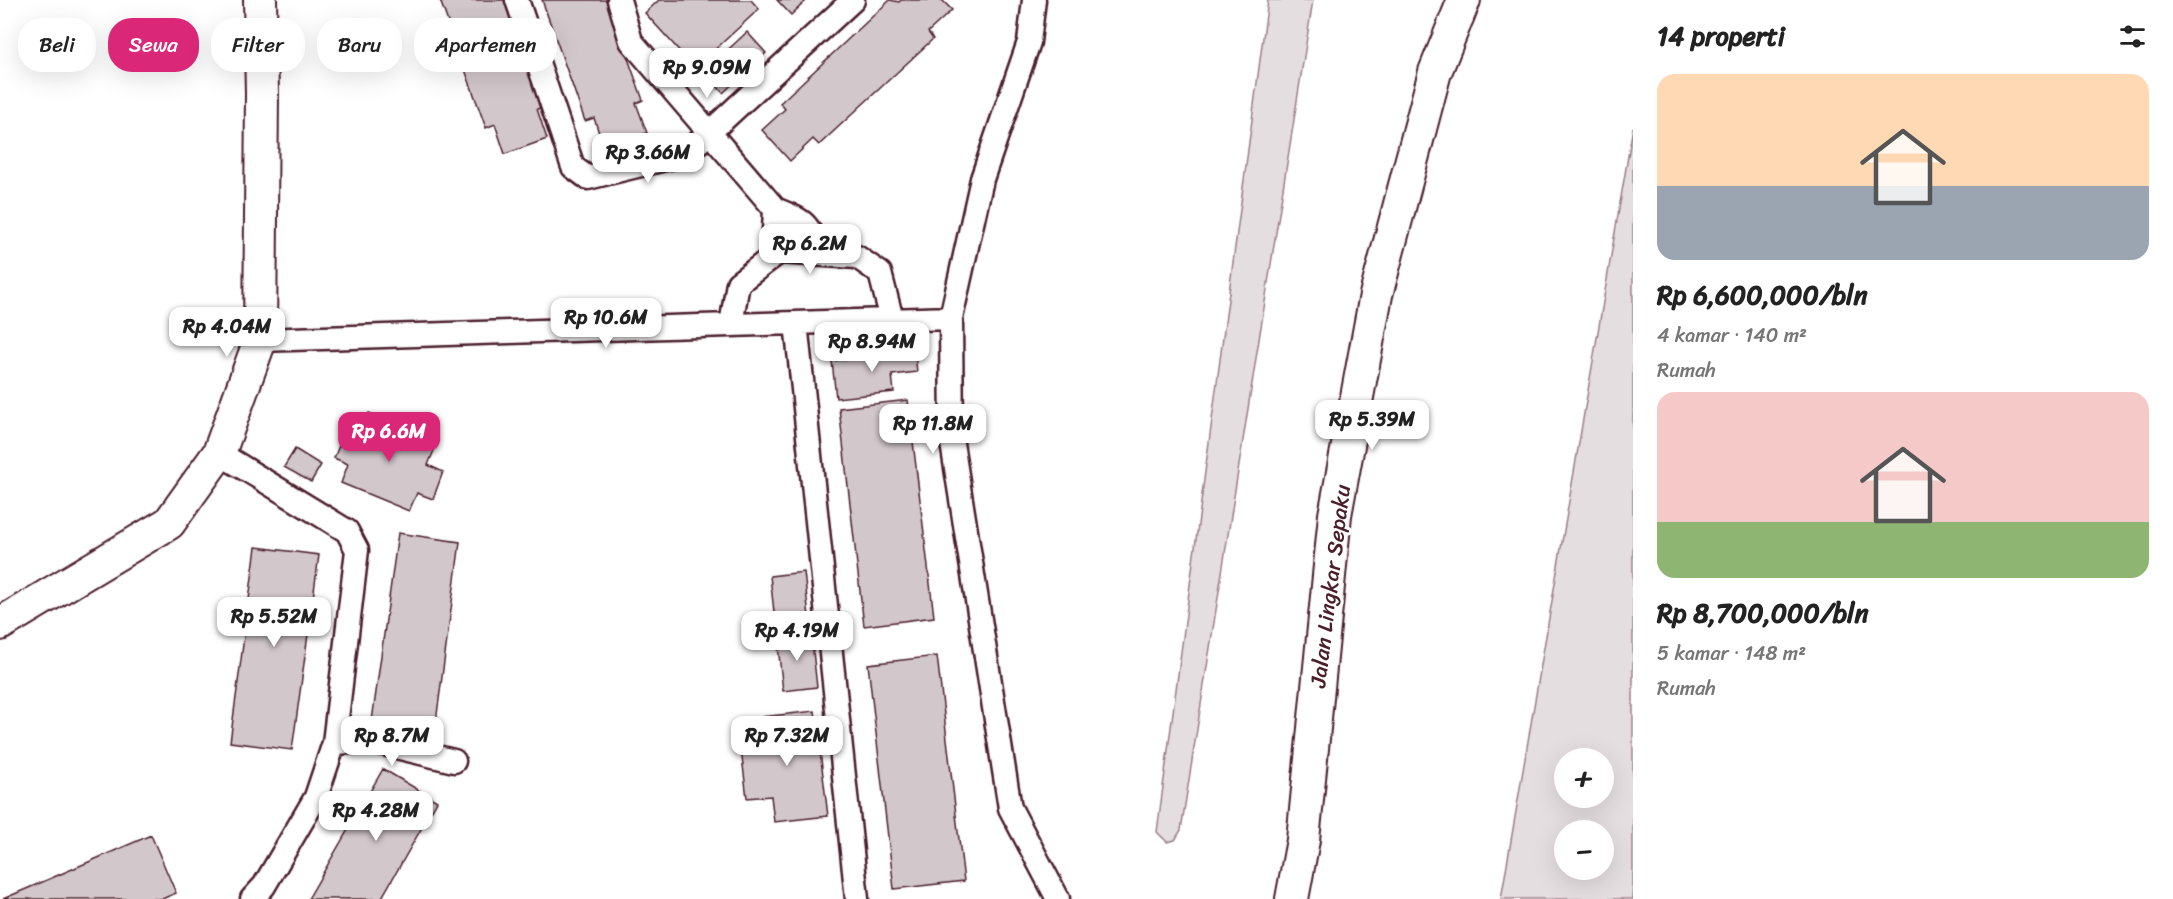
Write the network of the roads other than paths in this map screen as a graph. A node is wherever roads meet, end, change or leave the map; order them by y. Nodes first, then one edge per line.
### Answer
1 (260, 0) edge
2 (517, 0) edge
3 (619, 0) edge
4 (853, 0) edge
5 (1034, 0) edge
6 (1464, 0) edge
7 (709, 132) junction
8 (775, 209) junction
9 (779, 252) junction
10 (814, 255) junction
11 (951, 318) junction
12 (892, 320) junction
13 (796, 323) junction
14 (732, 325) junction
15 (260, 340) junction
16 (219, 453) junction
17 (0, 624) edge
18 (334, 743) junction
19 (454, 761) dead end
20 (252, 899) edge
21 (857, 899) edge
22 (1058, 899) edge
23 (1292, 899) edge

1 - 15 street
2 - 7 street
3 - 7 street
4 - 7 street
5 - 11 street
6 - 23 street, Jalan Lingkar Sepaku
7 - 8 street
8 - 9 street
8 - 10 street
9 - 10 street
9 - 14 street
10 - 12 street
11 - 12 street
11 - 22 street
12 - 13 street
13 - 14 street
13 - 21 street
14 - 15 street
15 - 16 street
16 - 17 street
16 - 18 street
18 - 19 street
18 - 20 street

